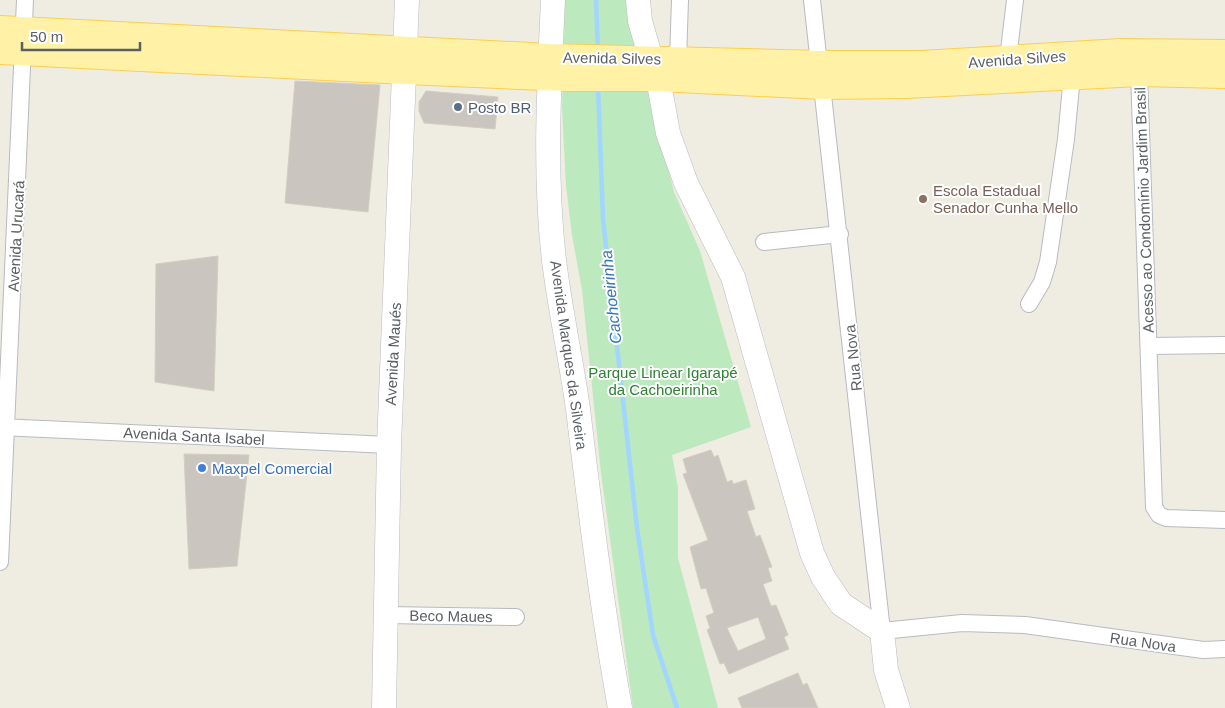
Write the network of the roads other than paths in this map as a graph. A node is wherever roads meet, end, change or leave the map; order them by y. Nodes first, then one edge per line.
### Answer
1 (25, 0) edge
2 (408, 0) edge
3 (553, 0) edge
4 (638, 0) edge
5 (680, 0) edge
6 (812, 0) edge
7 (1015, 0) edge
8 (12, 41) edge
9 (1225, 53) edge
10 (678, 59) junction
11 (406, 60) junction
12 (1008, 60) junction
13 (557, 67) junction
14 (648, 69) junction
15 (1139, 73) junction
16 (820, 75) junction
17 (1225, 75) edge
18 (1072, 76) junction
19 (840, 234) junction
20 (764, 242) dead end
21 (1029, 304) dead end
22 (1225, 345) edge
23 (1149, 346) junction
24 (4, 427) edge
25 (389, 445) junction
26 (1225, 520) edge
27 (0, 562) edge
28 (386, 615) junction
29 (516, 618) dead end
30 (882, 631) junction
31 (1225, 649) edge
32 (384, 708) edge
33 (620, 708) edge
34 (898, 708) edge

1 - 8 street, Avenida Urucará
2 - 11 street, Avenida Maués
3 - 13 street, Avenida Marques da Silveira
4 - 14 street
5 - 10 street
6 - 16 street, Rua Nova
7 - 12 street
8 - 11 main road, Avenida Silves
8 - 24 street, Avenida Urucará
9 - 12 main road, Avenida Silves
10 - 14 main road, Avenida Silves
10 - 16 main road, Avenida Silves
11 - 13 main road, Avenida Silves
11 - 25 street, Avenida Maués
12 - 16 main road, Avenida Silves
13 - 14 main road, Avenida Silves
13 - 33 street, Avenida Marques da Silveira
14 - 16 main road, Avenida Silves
14 - 30 street
15 - 17 main road, Avenida Silves
15 - 18 main road, Avenida Silves
15 - 23 street, Acesso ao Condomínio Jardim Brasil
16 - 18 main road, Avenida Silves
16 - 19 street, Rua Nova
18 - 21 street
19 - 20 street
19 - 30 street, Rua Nova
22 - 23 street, Acesso ao Condomínio Jardim Brasil
23 - 26 street, Acesso ao Condomínio Jardim Brasil
24 - 25 street, Avenida Santa Isabel
24 - 27 street, Avenida Urucará
25 - 28 street, Avenida Maués
28 - 29 street, Beco Maues
28 - 32 street, Avenida Maués
30 - 31 street, Rua Nova
30 - 34 street, Rua Nova

